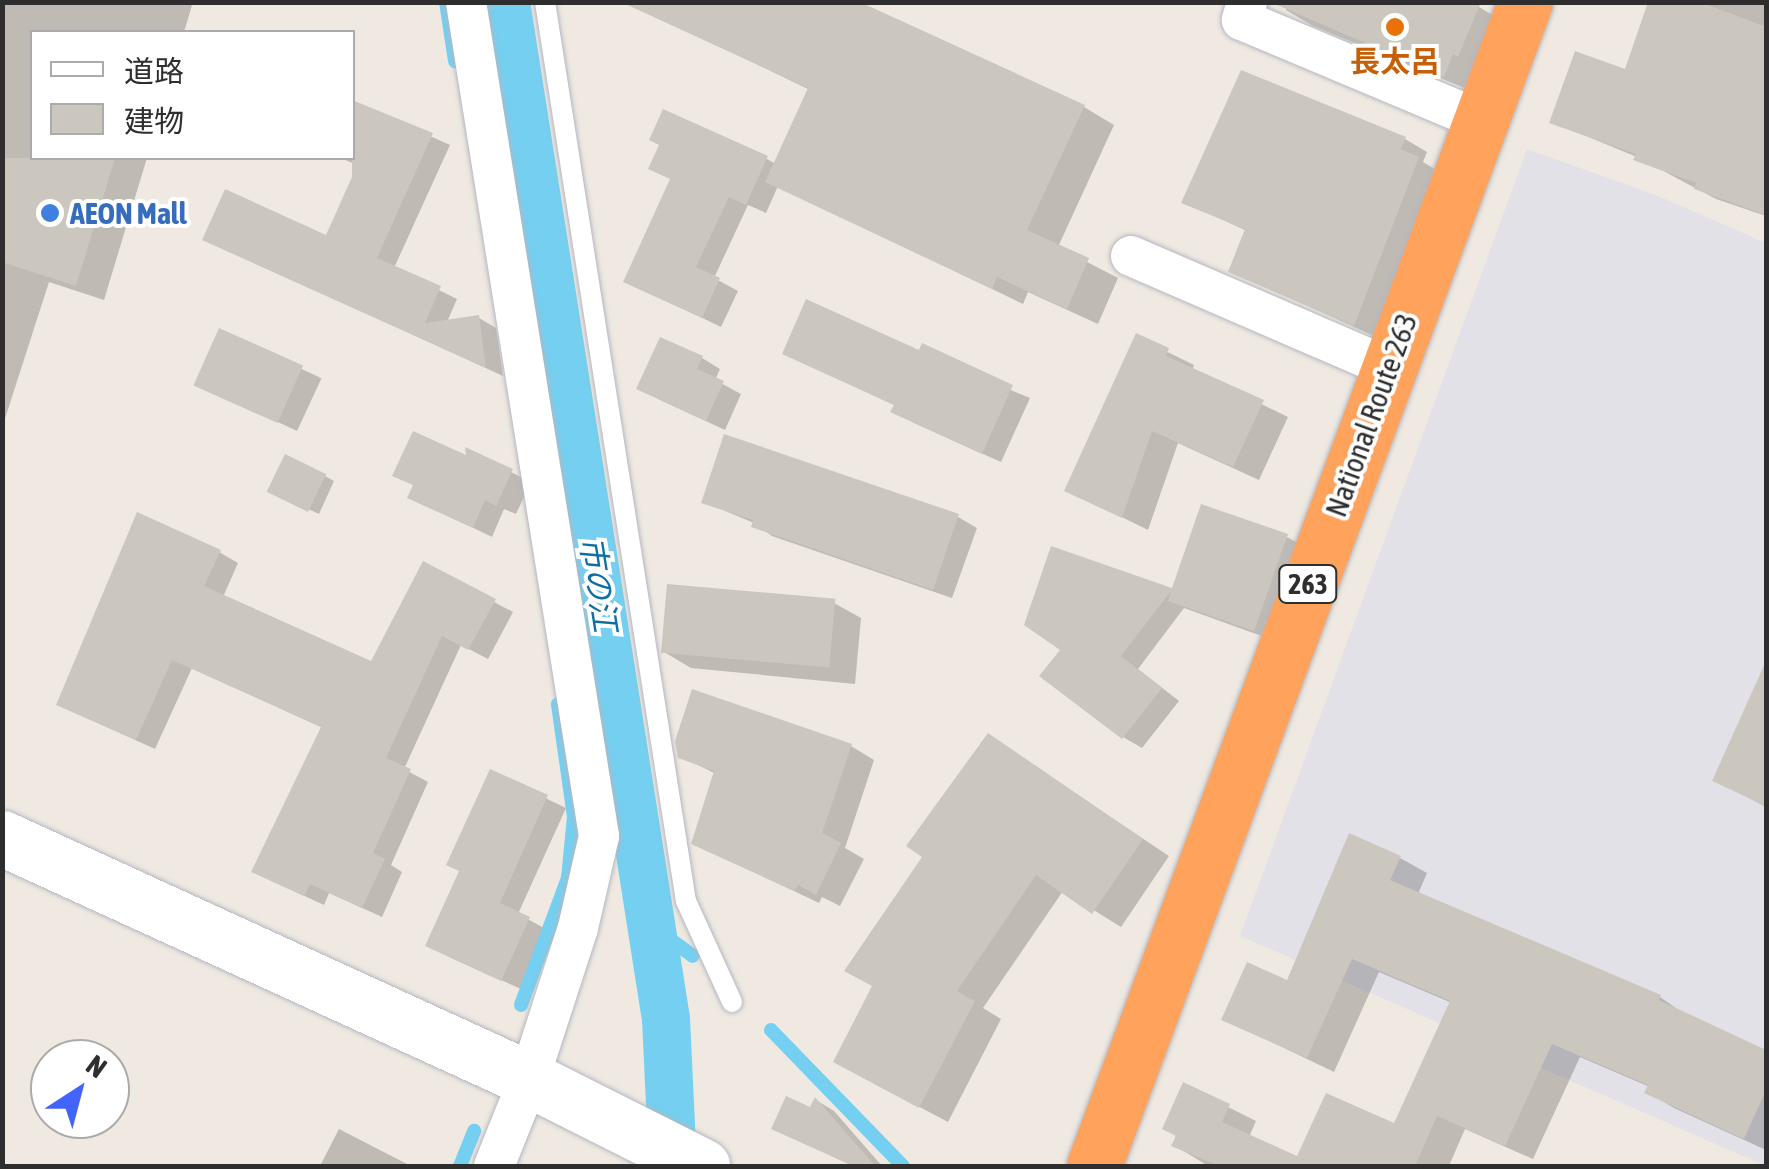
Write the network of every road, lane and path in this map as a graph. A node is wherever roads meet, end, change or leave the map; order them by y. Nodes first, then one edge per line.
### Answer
1 (466, 2) edge
2 (545, 2) edge
3 (1247, 2) edge
4 (1525, 2) edge
5 (1480, 120) junction
6 (1131, 256) dead end
7 (1388, 368) junction
8 (2, 838) edge
9 (732, 1002) dead end
10 (529, 1080) junction
11 (645, 1152) edge
12 (494, 1166) edge
13 (701, 1166) edge
14 (1094, 1166) edge

1 - 10 street
2 - 9 lane
3 - 5 street
4 - 5 highway, National Route 263 / 263
5 - 7 highway, National Route 263 / 263
6 - 7 street
7 - 14 highway, National Route 263 / 263
8 - 10 street
10 - 11 street
10 - 12 street
11 - 13 street

